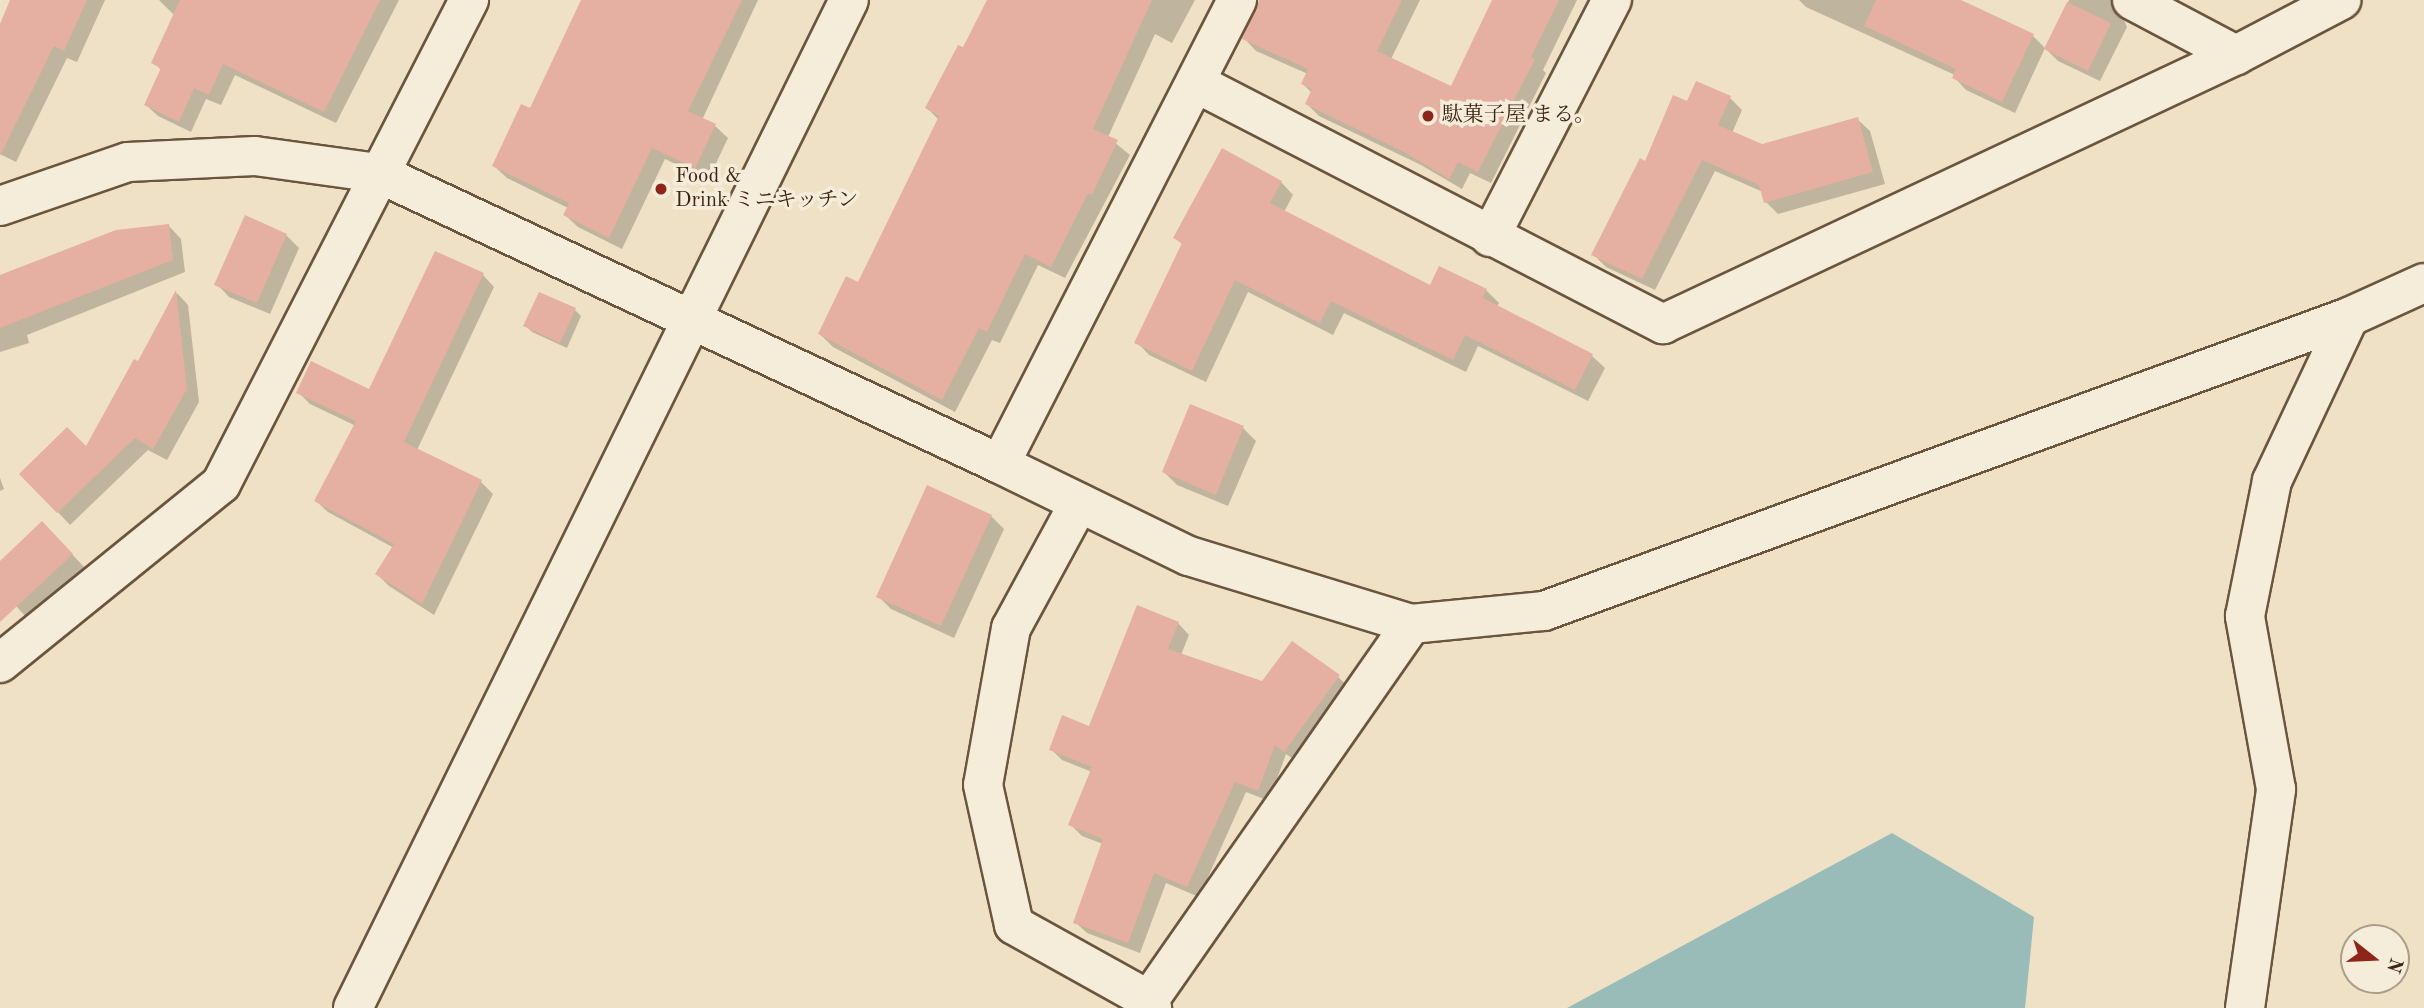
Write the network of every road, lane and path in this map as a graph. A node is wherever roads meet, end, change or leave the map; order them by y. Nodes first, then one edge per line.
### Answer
1 (468, 0) edge
2 (849, 0) edge
3 (1237, 0) edge
4 (1612, 0) edge
5 (2132, 0) edge
6 (2341, 0) edge
7 (2236, 55) junction
8 (1196, 83) junction
9 (378, 173) junction
10 (0, 206) edge
11 (1490, 237) junction
12 (2424, 284) edge
13 (2349, 317) junction
14 (692, 320) junction
15 (1000, 464) junction
16 (1079, 502) junction
17 (1411, 624) junction
18 (3, 652) edge
19 (1150, 1004) edge
20 (353, 1008) edge
21 (2245, 1008) edge

1 - 9 street
2 - 14 street
3 - 8 street
4 - 11 street
5 - 7 street
6 - 7 street
7 - 11 street
8 - 11 street
8 - 15 street
9 - 10 street
9 - 14 street
9 - 18 street
12 - 13 street
13 - 17 street
13 - 21 street
14 - 15 street
14 - 20 street
15 - 16 street
16 - 17 street
16 - 19 street
17 - 19 street

